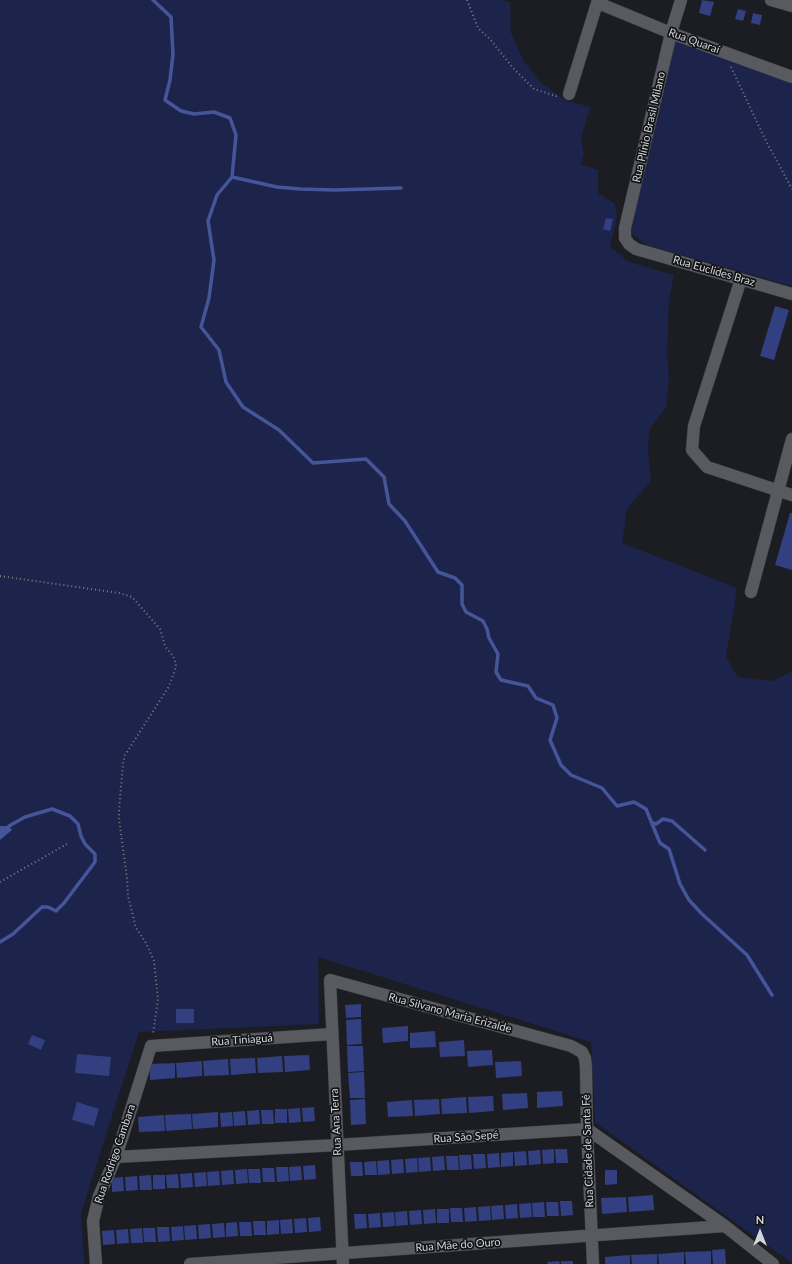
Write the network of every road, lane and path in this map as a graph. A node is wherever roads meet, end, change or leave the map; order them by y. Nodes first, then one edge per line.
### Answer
1 (467, 0) edge
2 (681, 0) edge
3 (774, 0) edge
4 (598, 1) edge
5 (792, 6) edge
6 (671, 33) junction
7 (730, 65) dead end
8 (792, 77) edge
9 (568, 94) joint
10 (792, 189) edge
11 (636, 249) joint
12 (741, 279) junction
13 (792, 294) edge
14 (792, 438) edge
15 (777, 491) junction
16 (792, 495) edge
17 (0, 576) edge
18 (751, 592) dead end
19 (67, 844) dead end
20 (0, 882) edge
21 (330, 980) joint
22 (332, 1034) junction
23 (151, 1046) junction
24 (571, 1046) joint
25 (586, 1129) junction
26 (338, 1145) junction
27 (116, 1156) junction
28 (725, 1226) junction
29 (591, 1236) junction
30 (343, 1259) edge
31 (96, 1264) edge
32 (190, 1264) edge
33 (593, 1264) edge
34 (774, 1264) edge

1 - 9 path
2 - 6 street, Rua Plínio Brasil Milano
3 - 5 street
4 - 6 street, Rua Quaraí
4 - 9 street
6 - 8 street, Rua Quaraí
6 - 11 street, Rua Plínio Brasil Milano
7 - 10 path
11 - 12 street, Rua Euclides Braz
12 - 13 street, Rua Euclides Braz
12 - 15 street
14 - 15 street
15 - 16 street
15 - 18 street
17 - 23 path
19 - 20 path
21 - 22 street, Rua Ana Terra
21 - 24 street, Rua Silvano Maria Erizalde
22 - 23 street, Rua Tiniaguá
22 - 26 street, Rua Ana Terra
23 - 27 street, Rua Rodrigo Cambara
24 - 25 street, Rua Cidade de Santa Fé
25 - 26 street, Rua São Sepé
25 - 28 street
25 - 29 street, Rua Cidade de Santa Fé
26 - 27 street, Rua São Sepé
26 - 30 street, Rua Ana Terra
27 - 31 street, Rua Rodrigo Cambara
28 - 29 street, Rua Mãe do Ouro
28 - 34 street
29 - 30 street, Rua Mãe do Ouro
29 - 33 street, Rua Cidade de Santa Fé
30 - 32 street, Rua Mãe do Ouro

